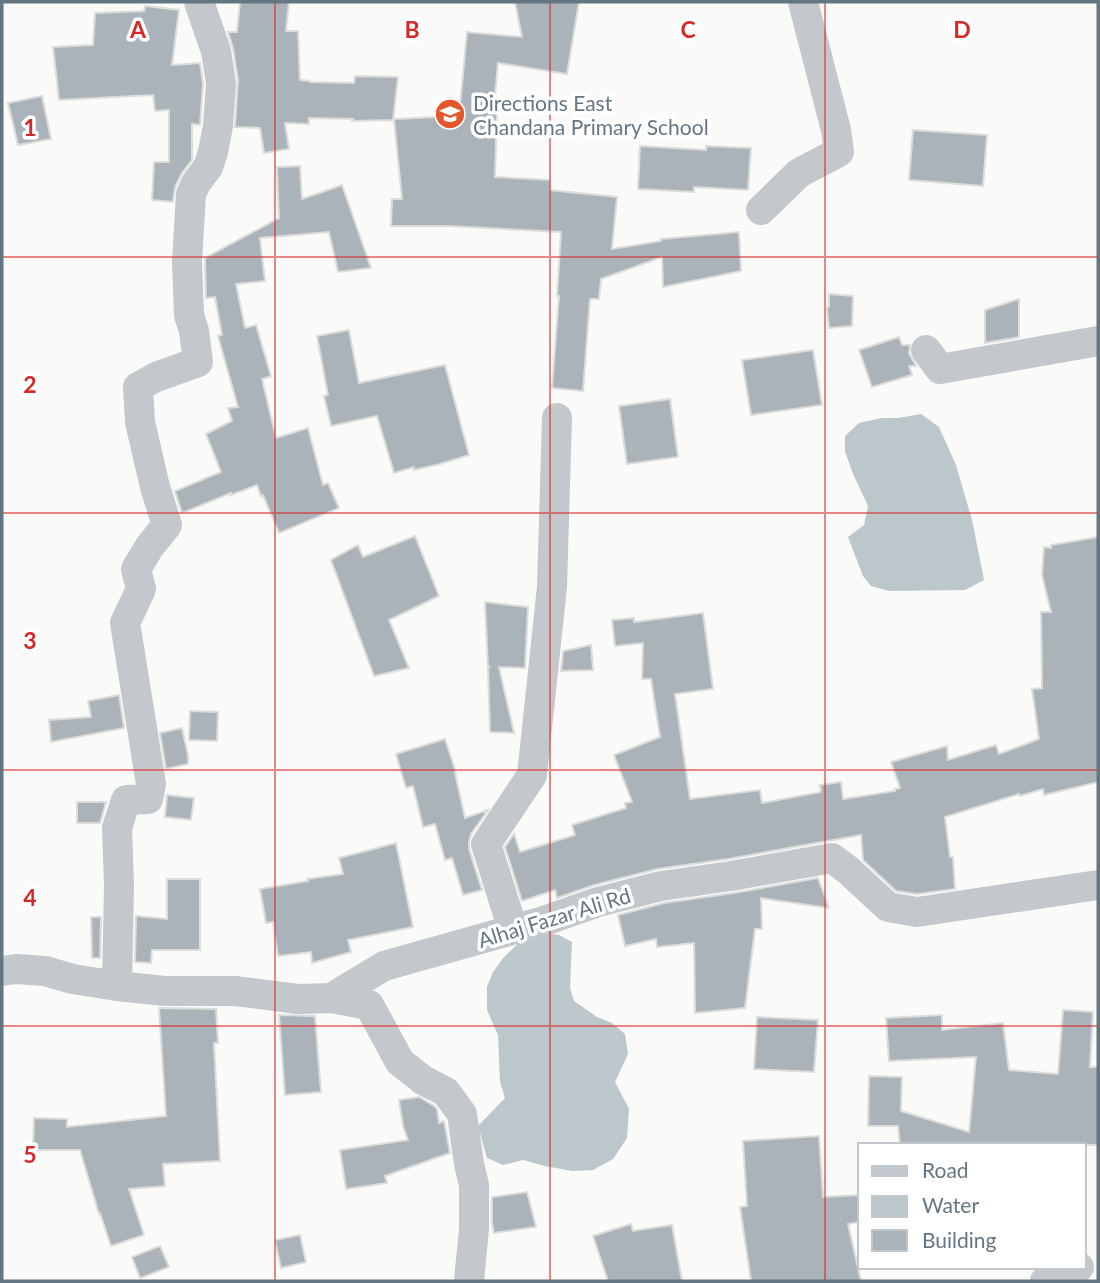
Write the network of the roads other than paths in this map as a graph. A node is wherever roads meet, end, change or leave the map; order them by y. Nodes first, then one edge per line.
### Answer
1 (199, 2) edge
2 (803, 2) edge
3 (761, 210) dead end
4 (1098, 341) edge
5 (926, 350) dead end
6 (557, 418) dead end
7 (1098, 885) edge
8 (513, 930) junction
9 (2, 971) edge
10 (117, 986) junction
11 (331, 998) junction
12 (1074, 1269) edge
13 (469, 1281) edge
14 (1045, 1281) edge

1 - 10 street
2 - 3 street
4 - 5 street
6 - 8 street
7 - 8 street, Alhaj Fazar Ali Rd
8 - 11 street, Alhaj Fazar Ali Rd
9 - 10 street, Alhaj Fazar Ali Rd
10 - 11 street, Alhaj Fazar Ali Rd
11 - 13 street
12 - 14 street

